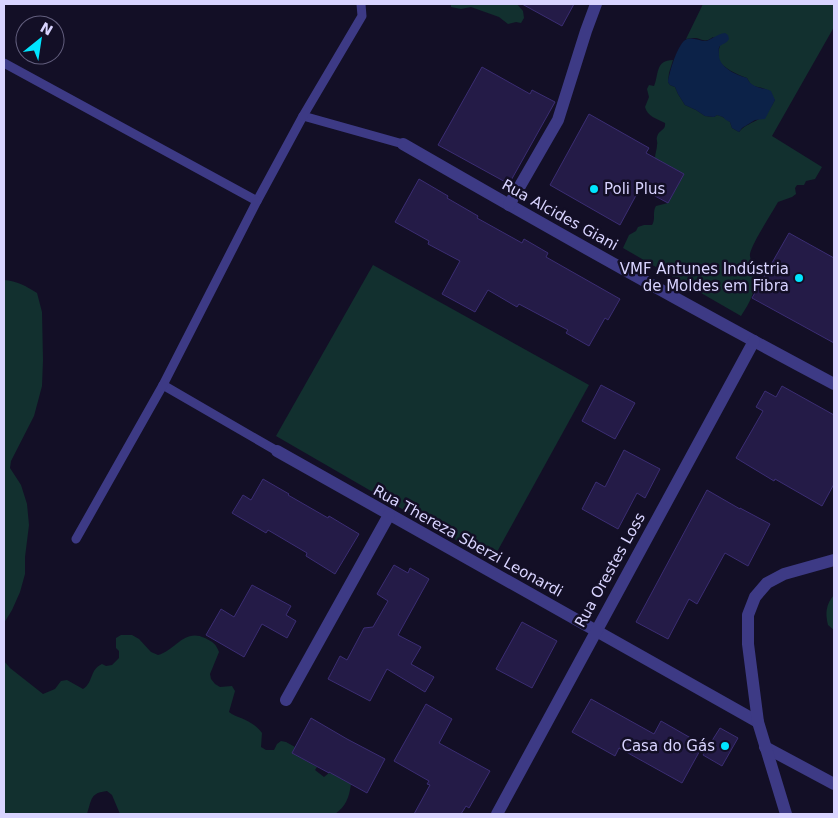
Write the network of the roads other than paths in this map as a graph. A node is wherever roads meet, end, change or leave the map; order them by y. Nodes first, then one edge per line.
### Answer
1 (361, 4) edge
2 (596, 4) edge
3 (4, 63) edge
4 (303, 116) junction
5 (402, 144) joint
6 (257, 201) junction
7 (509, 205) junction
8 (754, 341) junction
9 (834, 384) edge
10 (163, 385) junction
11 (277, 451) joint
12 (389, 515) junction
13 (76, 539) dead end
14 (834, 560) edge
15 (596, 631) junction
16 (286, 700) dead end
17 (758, 722) junction
18 (765, 747) junction
19 (834, 784) edge
20 (497, 814) edge
21 (786, 814) edge

1 - 4 lane
2 - 7 street
3 - 6 lane
4 - 5 lane
4 - 6 lane
5 - 7 street, Rua Alcides Giani
6 - 10 lane
7 - 8 street, Rua Alcides Giani
8 - 9 street, Rua Alcides Giani
8 - 15 street, Rua Orestes Loss
10 - 11 lane, Rua Thereza Sberzi Leonardi
10 - 13 lane
11 - 12 street, Rua Thereza Sberzi Leonardi
12 - 15 street, Rua Thereza Sberzi Leonardi
12 - 16 street
14 - 17 street
15 - 17 street, Rua Thereza Sberzi Leonardi
15 - 20 street, Rua Orestes Loss
17 - 18 street
18 - 19 street
18 - 21 street

